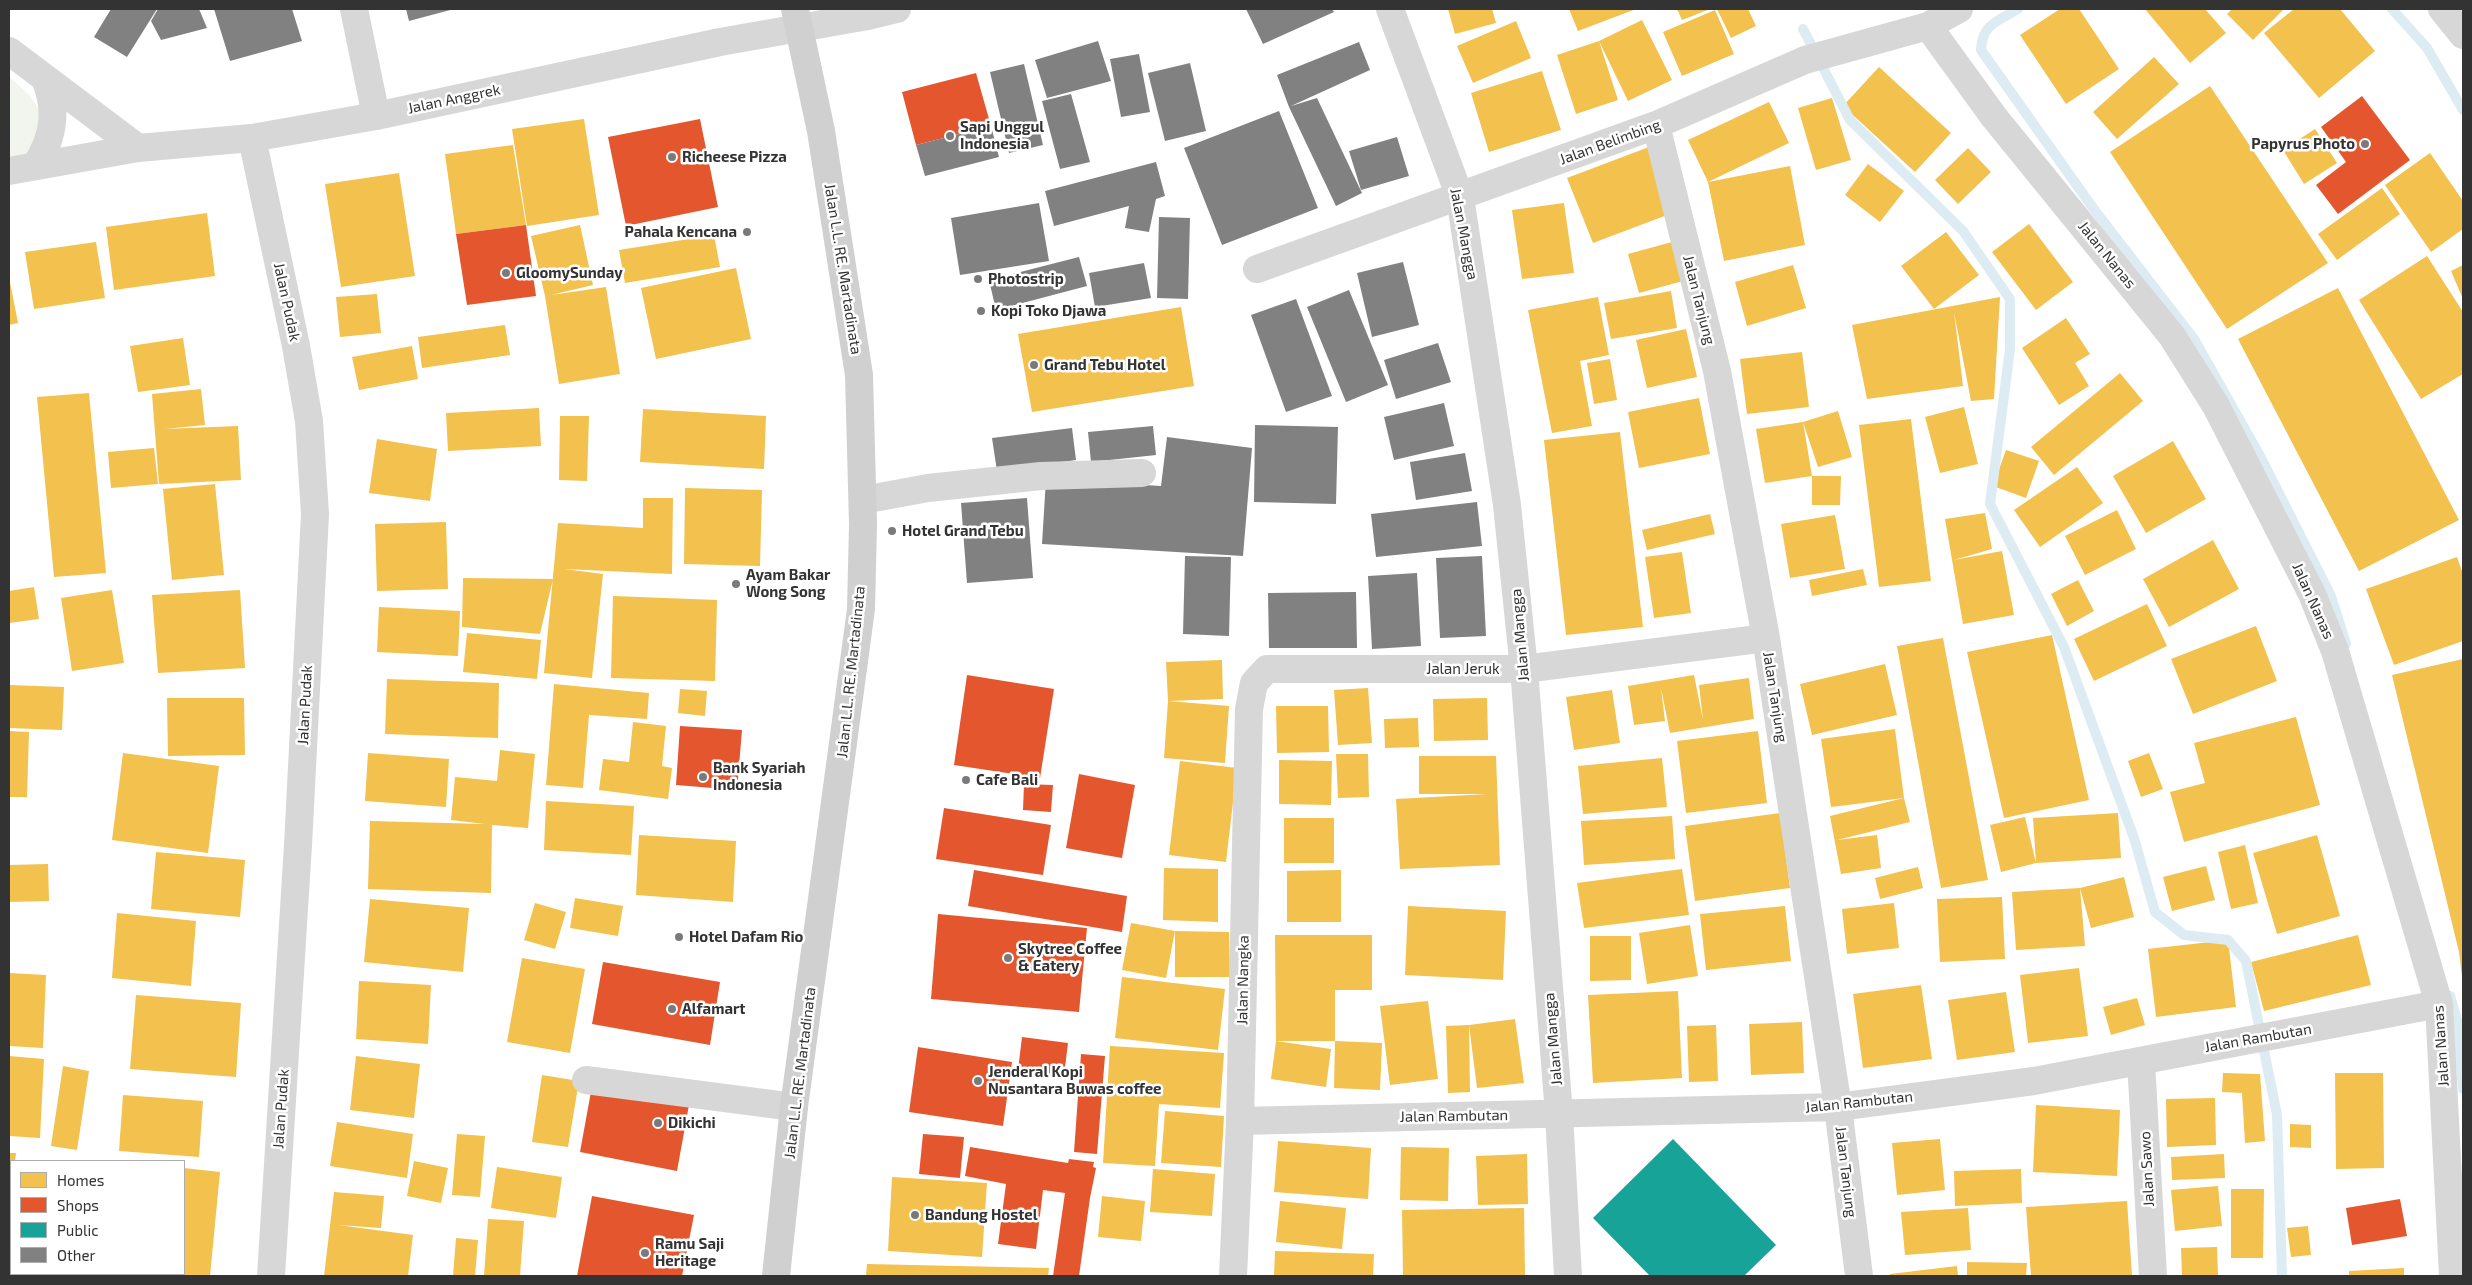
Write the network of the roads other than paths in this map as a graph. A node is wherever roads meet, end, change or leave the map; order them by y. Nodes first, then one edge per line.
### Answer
1 (354, 9) edge
2 (897, 9) edge
3 (1390, 9) edge
4 (1959, 9) edge
5 (2442, 9) edge
6 (797, 19) edge
7 (1928, 26) junction
8 (2463, 35) edge
9 (9, 51) edge
10 (45, 78) junction
11 (376, 116) junction
12 (1656, 125) junction
13 (252, 138) junction
14 (138, 148) junction
15 (36, 165) junction
16 (9, 171) edge
17 (1460, 197) junction
18 (1257, 269) dead end
19 (1142, 473) dead end
20 (863, 500) junction
21 (1766, 638) junction
22 (1524, 669) junction
23 (1254, 683) joint
24 (2440, 1004) junction
25 (2141, 1061) junction
26 (586, 1080) dead end
27 (794, 1107) junction
28 (1838, 1107) junction
29 (1560, 1114) junction
30 (1240, 1121) junction
31 (271, 1276) edge
32 (776, 1276) edge
33 (1233, 1276) edge
34 (1568, 1276) edge
35 (1859, 1276) edge
36 (2153, 1276) edge
37 (2453, 1276) edge

1 - 11 street
2 - 6 street, Jalan Anggrek
3 - 17 street, Jalan Mangga
4 - 7 street, Jalan Belimbing
5 - 8 street
6 - 11 street, Jalan Anggrek
6 - 20 main road, Jalan L.L. RE. Martadinata
7 - 12 street, Jalan Belimbing
7 - 24 street, Jalan Nanas
9 - 10 street
10 - 14 street
10 - 15 street
11 - 13 street, Jalan Anggrek
12 - 17 street, Jalan Belimbing
12 - 21 street, Jalan Tanjung
13 - 14 street, Jalan Anggrek
13 - 31 street, Jalan Pudak
14 - 15 street, Jalan Anggrek
15 - 16 street, Jalan Anggrek
17 - 18 street, Jalan Belimbing
17 - 22 street, Jalan Mangga
19 - 20 street
20 - 27 main road, Jalan L.L. RE. Martadinata
21 - 22 street, Jalan Jeruk
21 - 28 street, Jalan Tanjung
22 - 23 street, Jalan Jeruk
22 - 29 street, Jalan Mangga
23 - 30 street, Jalan Nangka
24 - 25 street, Jalan Rambutan
24 - 37 street, Jalan Nanas
25 - 28 street, Jalan Rambutan
25 - 36 street, Jalan Sawo
26 - 27 street
27 - 32 main road, Jalan L.L. RE. Martadinata
28 - 29 street, Jalan Rambutan
28 - 35 street, Jalan Tanjung
29 - 30 street, Jalan Rambutan
29 - 34 street, Jalan Mangga
30 - 33 street, Jalan Nangka

